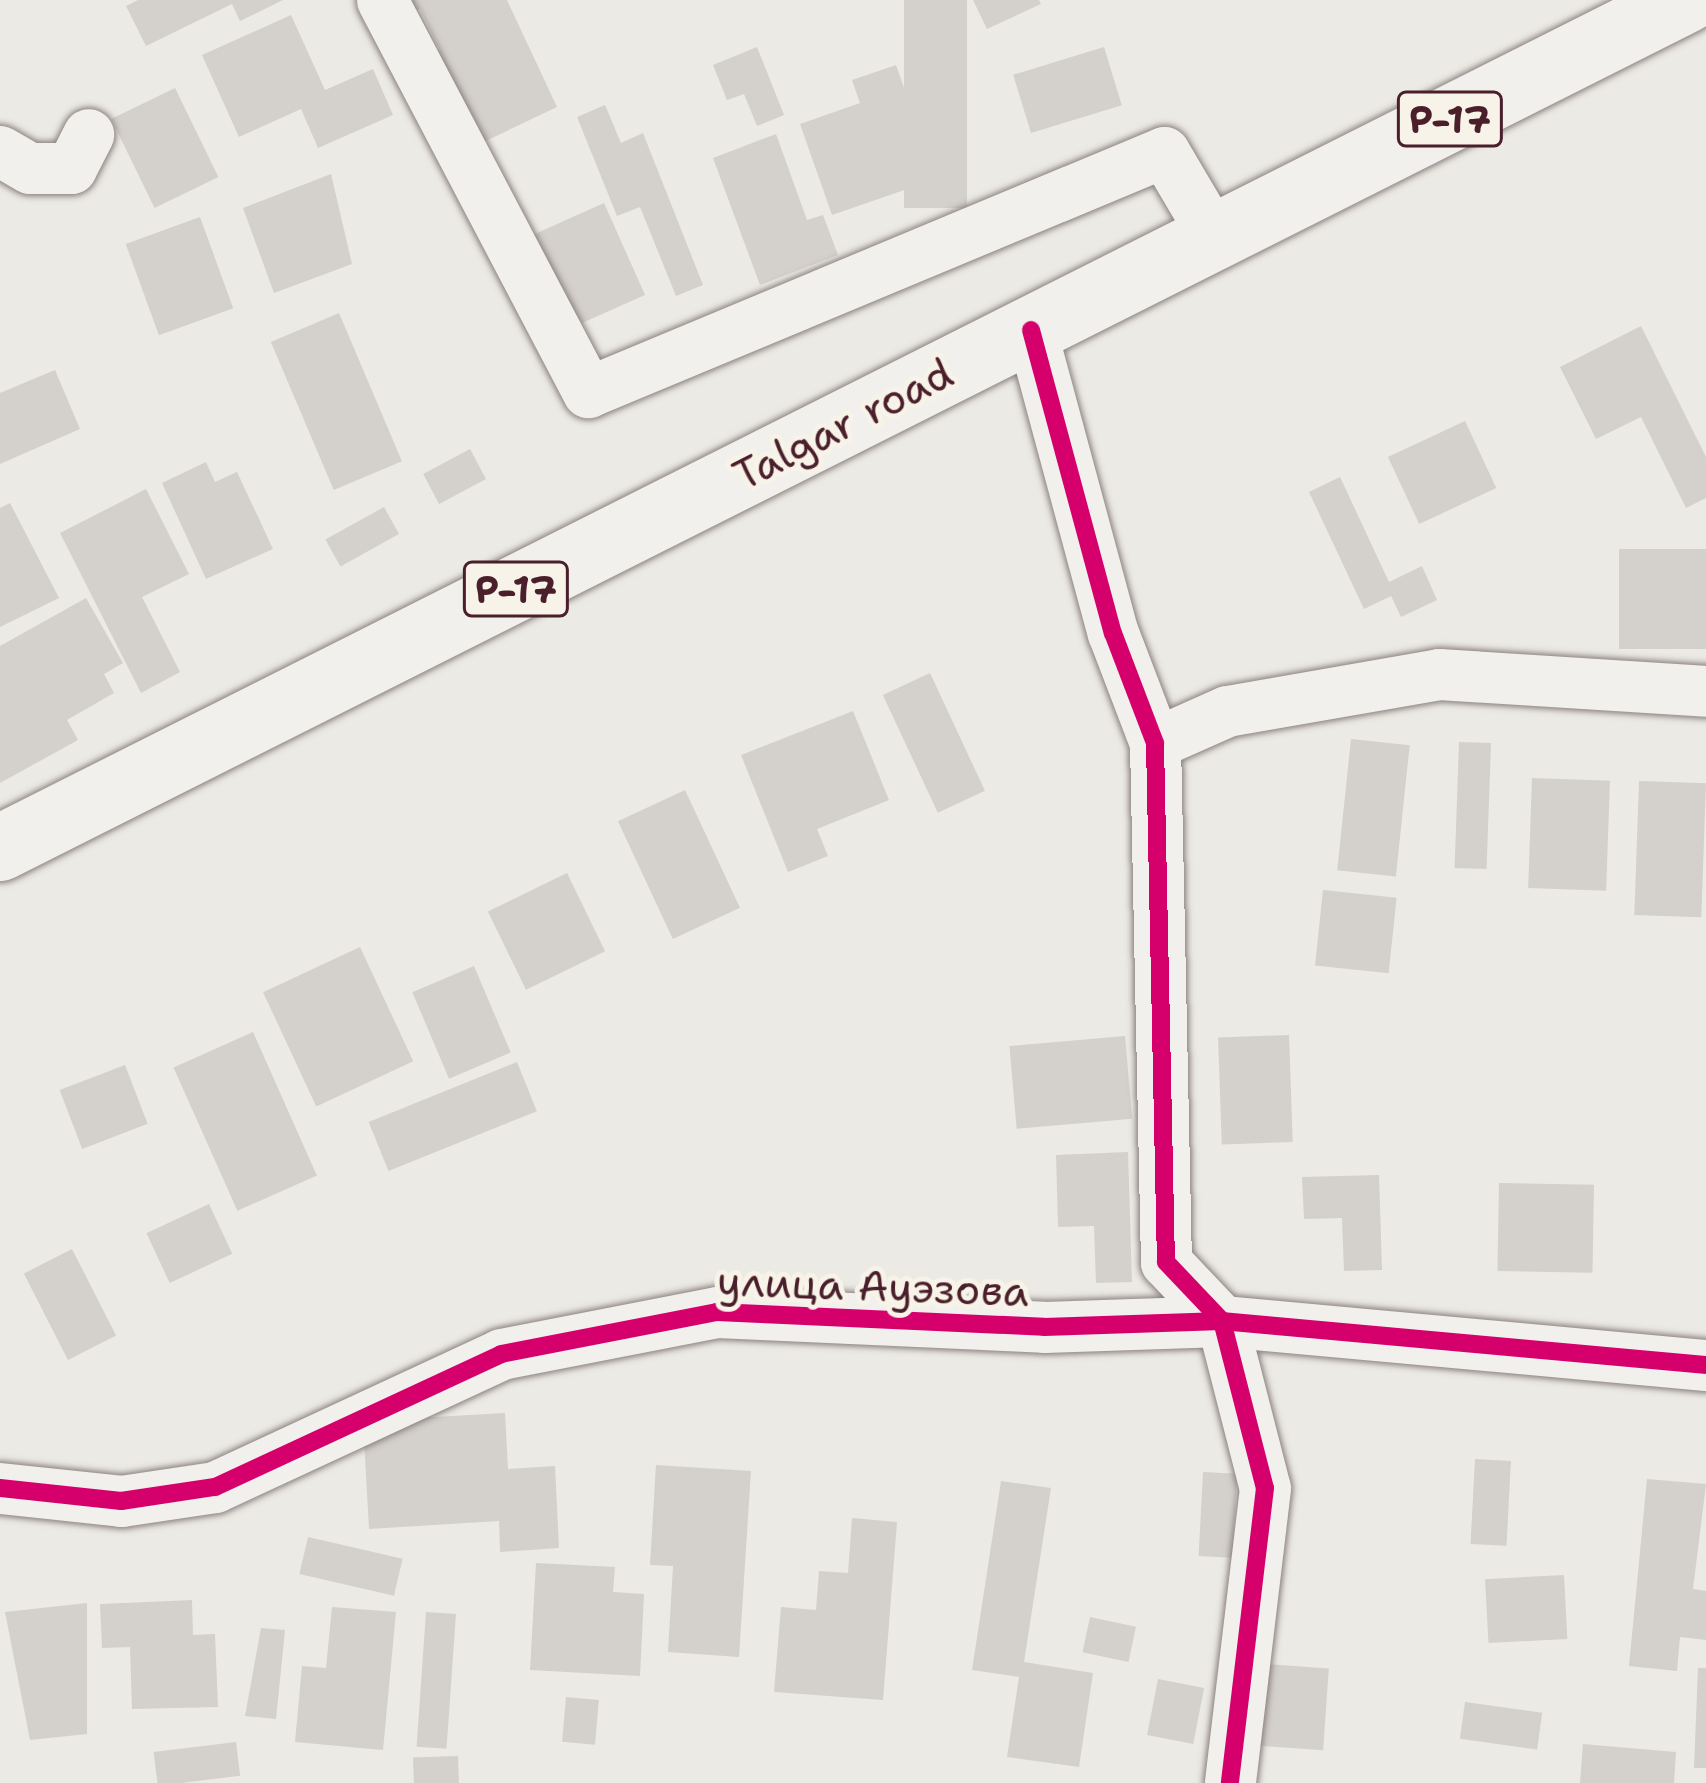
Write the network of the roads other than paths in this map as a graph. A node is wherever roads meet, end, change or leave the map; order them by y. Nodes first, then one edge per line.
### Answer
1 (382, 0) edge
2 (1686, 0) edge
3 (88, 134) dead end
4 (0, 151) edge
5 (1214, 237) junction
6 (1031, 329) junction
7 (1706, 691) edge
8 (1155, 743) junction
9 (0, 848) edge
10 (1222, 1322) junction
11 (1706, 1365) edge
12 (0, 1488) edge
13 (1231, 1783) edge

1 - 5 street
2 - 5 main road, Talgar road / P-17
3 - 4 street
5 - 6 main road, Talgar road / P-17
6 - 8 street
6 - 9 main road, Talgar road / P-17
7 - 8 street
8 - 10 street
10 - 11 street, улица Ауэзова
10 - 12 street, улица Ауэзова
10 - 13 street

